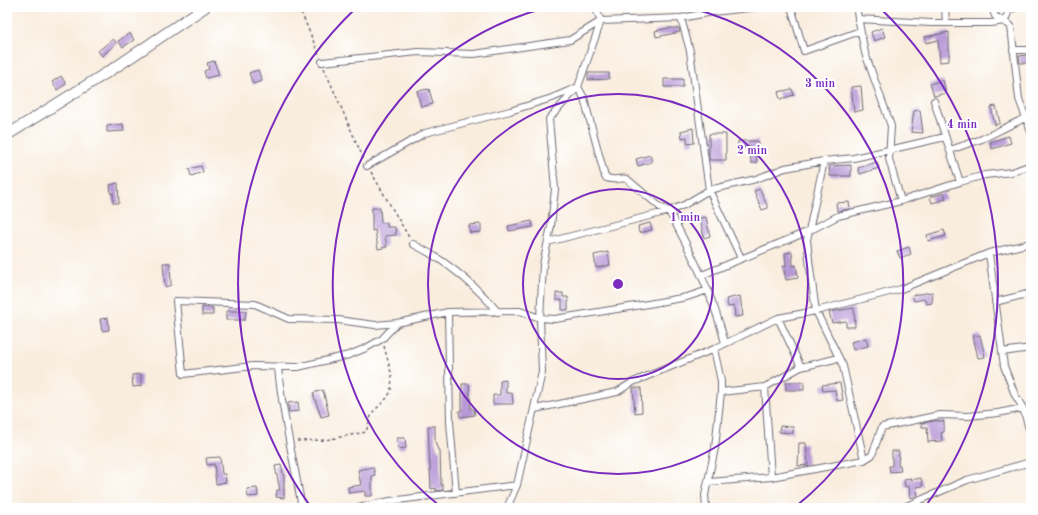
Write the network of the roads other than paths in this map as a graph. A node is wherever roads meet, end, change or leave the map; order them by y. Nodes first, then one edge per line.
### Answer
1 (205, 7) edge
2 (595, 7) edge
3 (757, 7) edge
4 (791, 7) edge
5 (856, 7) edge
6 (945, 7) edge
7 (992, 7) edge
8 (1017, 7) edge
9 (713, 9) edge
10 (681, 18) junction
11 (858, 19) junction
12 (601, 21) junction
13 (1005, 21) junction
14 (946, 23) junction
15 (860, 31) junction
16 (1013, 50) junction
17 (1031, 50) edge
18 (322, 62) road end
19 (578, 87) junction
20 (934, 101) dead end
21 (1025, 118) junction
22 (1031, 132) edge
23 (7, 136) edge
24 (945, 137) junction
25 (891, 149) junction
26 (950, 150) junction
27 (824, 161) junction
28 (1031, 165) edge
29 (367, 166) road end
30 (960, 182) junction
31 (709, 190) junction
32 (901, 201) junction
33 (669, 211) junction
34 (809, 231) junction
35 (548, 242) junction
36 (1031, 243) edge
37 (413, 244) road end
38 (989, 253) junction
39 (741, 258) junction
40 (702, 275) junction
41 (708, 290) junction
42 (1031, 293) edge
43 (995, 302) junction
44 (816, 311) junction
45 (448, 312) junction
46 (498, 312) junction
47 (540, 318) junction
48 (778, 318) junction
49 (397, 323) junction
50 (725, 343) junction
51 (1031, 348) edge
52 (714, 349) junction
53 (1002, 352) junction
54 (839, 358) junction
55 (278, 367) junction
56 (801, 367) junction
57 (765, 386) junction
58 (721, 392) junction
59 (1023, 408) junction
60 (535, 409) junction
61 (1031, 436) edge
62 (1031, 458) edge
63 (864, 460) junction
64 (771, 477) junction
65 (709, 482) junction
66 (517, 485) junction
67 (456, 493) junction
68 (302, 508) edge
69 (358, 508) edge
70 (507, 508) edge
71 (706, 508) edge
72 (902, 508) edge

1 - 23 highway
2 - 12 street
3 - 9 street
4 - 15 street
5 - 11 street
6 - 14 street
7 - 13 street
8 - 13 street
9 - 10 street
10 - 12 street
10 - 31 street
11 - 14 street
11 - 15 street
12 - 18 street
12 - 19 street
13 - 14 street
13 - 16 street
15 - 25 street
16 - 17 street
16 - 21 street
19 - 29 street
19 - 33 street
19 - 35 street
20 - 24 street
21 - 22 street
21 - 26 street
24 - 25 street
24 - 26 street
25 - 27 street
25 - 32 street
26 - 30 street
27 - 31 street
27 - 34 street
28 - 30 street
30 - 32 street
31 - 33 street
31 - 39 street
32 - 34 street
33 - 35 street
33 - 40 street
34 - 39 street
34 - 44 street
35 - 47 street
36 - 38 street
37 - 46 street
38 - 43 street
38 - 44 street
39 - 40 street
40 - 41 street
41 - 47 street
41 - 50 street
42 - 43 street
43 - 53 street
44 - 48 street
44 - 54 street
45 - 46 street
45 - 49 street
45 - 67 street
46 - 47 street
47 - 60 street
48 - 50 street
48 - 56 street
49 - 55 street
49 - 55 street
50 - 52 street
51 - 53 street
52 - 58 street
52 - 60 street
53 - 59 street
54 - 56 street
54 - 63 street
55 - 68 street
56 - 57 street
57 - 58 street
57 - 64 street
58 - 65 street
59 - 61 street
59 - 63 street
60 - 66 street
62 - 72 street
63 - 64 street
64 - 65 street
65 - 71 street
66 - 67 street
66 - 70 street
67 - 69 street

